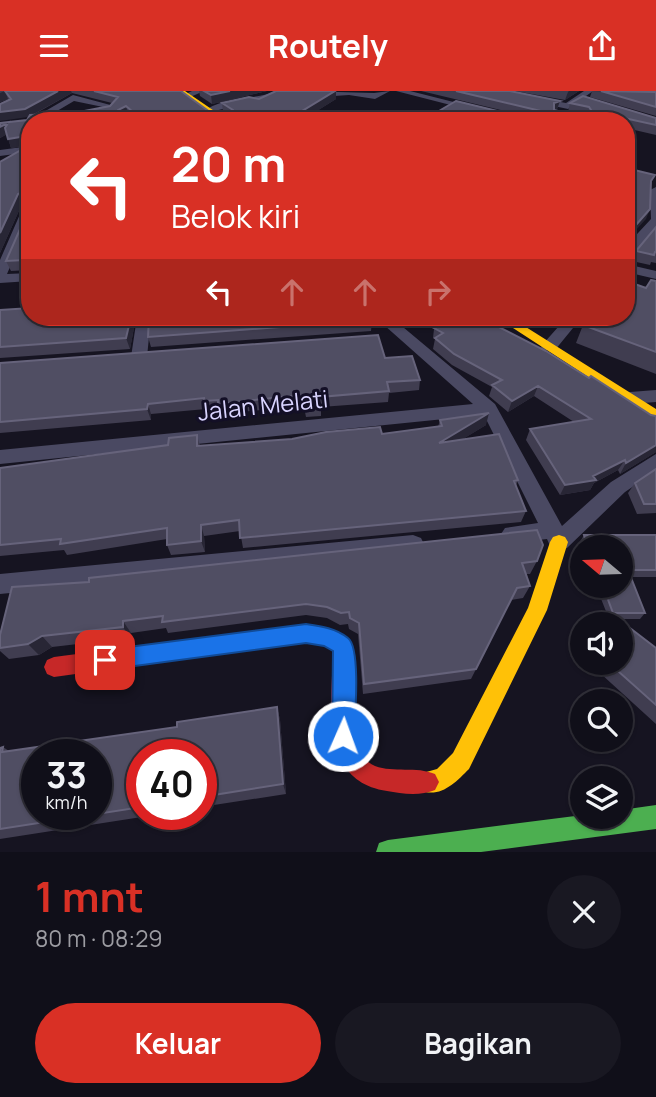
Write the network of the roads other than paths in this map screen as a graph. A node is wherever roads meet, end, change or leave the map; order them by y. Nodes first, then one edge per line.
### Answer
1 (285, 91) edge
2 (306, 91) edge
3 (386, 91) edge
4 (400, 91) edge
5 (487, 91) edge
6 (189, 92) edge
7 (503, 92) edge
8 (589, 96) edge
9 (568, 106) junction
10 (211, 109) junction
11 (476, 110) junction
12 (48, 112) edge
13 (92, 112) edge
14 (214, 112) edge
15 (481, 112) edge
16 (561, 112) edge
17 (21, 151) edge
18 (0, 153) edge
19 (21, 154) edge
20 (0, 162) edge
21 (656, 190) edge
22 (656, 219) edge
23 (21, 227) edge
24 (635, 236) edge
25 (635, 270) edge
26 (656, 275) edge
27 (0, 277) edge
28 (21, 277) edge
29 (143, 326) edge
30 (393, 326) edge
31 (516, 326) edge
32 (567, 326) edge
33 (405, 336) junction
34 (379, 338) edge
35 (549, 347) junction
36 (139, 357) edge
37 (656, 396) edge
38 (630, 398) junction
39 (489, 408) junction
40 (656, 416) edge
41 (0, 457) edge
42 (656, 461) edge
43 (498, 536) edge
44 (556, 536) junction
45 (429, 542) edge
46 (0, 584) edge
47 (54, 667) dead end
48 (656, 817) edge
49 (388, 852) edge

1 - 10 street
2 - 3 street
4 - 11 street
5 - 7 street
6 - 10 street
7 - 9 street
7 - 11 street
8 - 9 street
9 - 16 street
10 - 14 street
11 - 15 street
12 - 13 street
17 - 18 street
19 - 20 street
21 - 22 street
22 - 24 street
23 - 27 street
25 - 26 street
27 - 28 street
29 - 36 street
30 - 33 street
31 - 35 street
32 - 35 street
33 - 34 street
33 - 39 street
35 - 38 street
37 - 38 street
38 - 40 street
39 - 41 street, Jalan Melati
39 - 44 street
42 - 44 street
43 - 44 street
44 - 47 street
45 - 46 street
48 - 49 street

